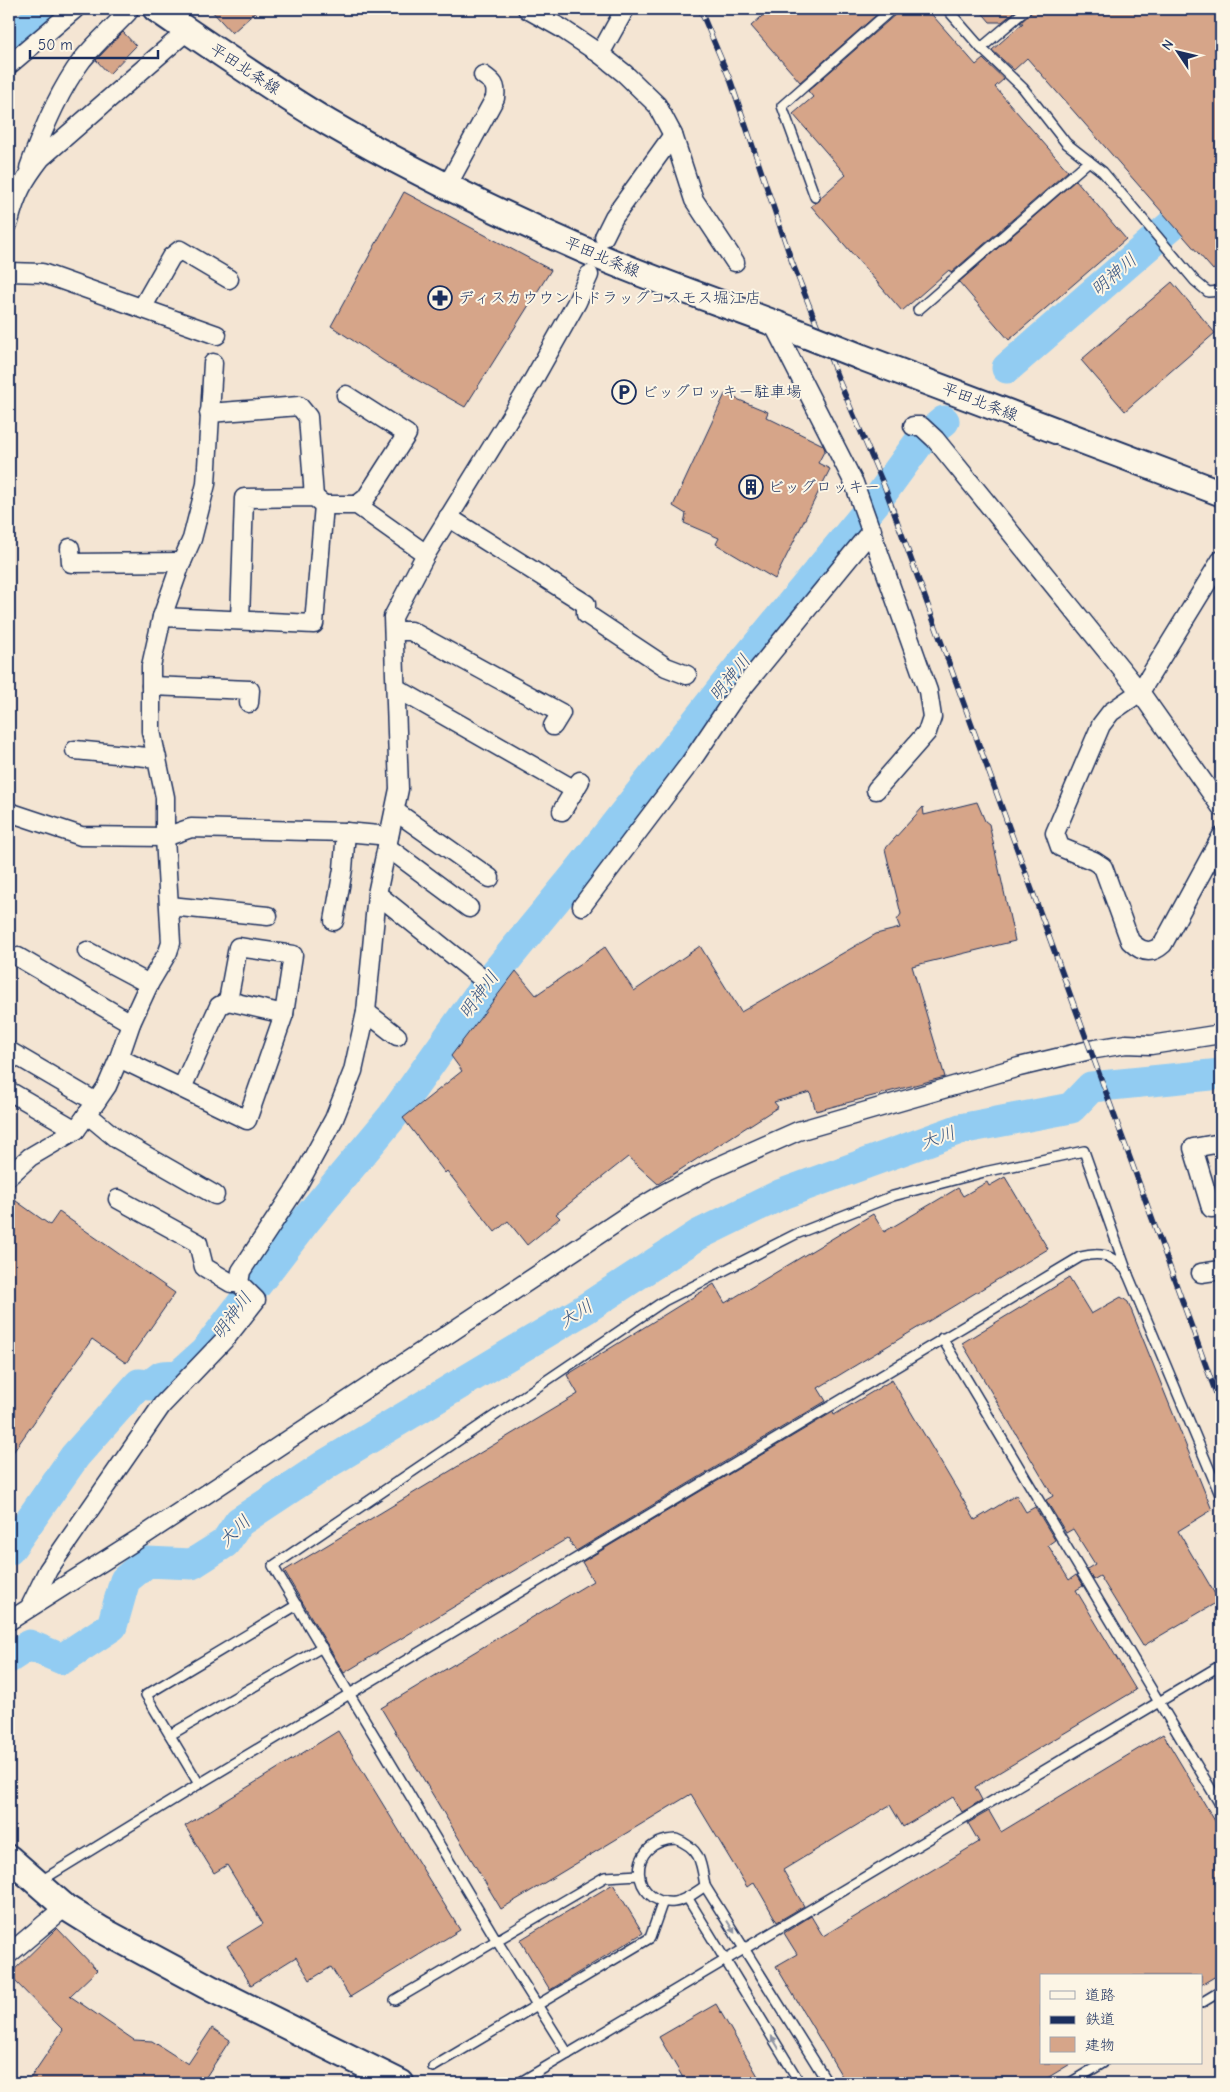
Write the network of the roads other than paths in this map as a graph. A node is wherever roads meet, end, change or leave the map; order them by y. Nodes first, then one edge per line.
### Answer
1 (76, 9) edge
2 (156, 9) edge
3 (527, 9) edge
4 (625, 9) edge
5 (892, 9) edge
6 (947, 9) edge
7 (1027, 9) edge
8 (128, 12) dead end
9 (188, 30) junction
10 (981, 48) junction
11 (600, 54) junction
12 (9, 65) edge
13 (482, 75) dead end
14 (673, 135) junction
15 (1089, 161) junction
16 (24, 180) junction
17 (447, 186) junction
18 (815, 197) dead end
19 (9, 222) edge
20 (604, 237) dead end
21 (735, 262) dead end
22 (9, 272) edge
23 (589, 275) dead end
24 (229, 276) dead end
25 (1221, 292) edge
26 (142, 308) junction
27 (918, 310) dead end
28 (772, 322) junction
29 (217, 335) dead end
30 (213, 363) dead end
31 (346, 395) dead end
32 (209, 413) junction
33 (913, 426) dead end
34 (1221, 492) edge
35 (319, 501) junction
36 (357, 505) junction
37 (448, 517) junction
38 (870, 525) junction
39 (70, 548) dead end
40 (426, 554) junction
41 (1221, 560) edge
42 (182, 562) junction
43 (162, 617) junction
44 (240, 620) junction
45 (394, 631) junction
46 (687, 675) dead end
47 (151, 686) junction
48 (396, 688) junction
49 (1140, 692) junction
50 (249, 703) dead end
51 (553, 726) dead end
52 (75, 750) dead end
53 (157, 758) junction
54 (876, 790) dead end
55 (1221, 807) edge
56 (395, 811) junction
57 (562, 811) dead end
58 (9, 812) edge
59 (346, 832) junction
60 (165, 837) junction
61 (1221, 837) edge
62 (388, 841) junction
63 (490, 878) dead end
64 (377, 894) junction
65 (170, 906) junction
66 (582, 906) dead end
67 (469, 908) dead end
68 (268, 916) dead end
69 (334, 921) dead end
70 (87, 951) dead end
71 (18, 957) dead end
72 (479, 976) dead end
73 (149, 984) junction
74 (228, 1001) junction
75 (366, 1012) junction
76 (284, 1014) junction
77 (131, 1023) junction
78 (1221, 1034) edge
79 (397, 1036) dead end
80 (9, 1051) edge
81 (119, 1058) junction
82 (182, 1088) junction
83 (9, 1091) edge
84 (91, 1108) junction
85 (76, 1130) junction
86 (1221, 1143) edge
87 (11, 1171) edge
88 (215, 1195) dead end
89 (118, 1199) dead end
90 (1221, 1207) edge
91 (1221, 1270) edge
92 (1201, 1272) dead end
93 (1128, 1275) junction
94 (245, 1288) junction
95 (942, 1338) junction
96 (1221, 1497) edge
97 (297, 1605) junction
98 (30, 1607) junction
99 (9, 1621) edge
100 (322, 1647) junction
101 (1221, 1665) edge
102 (350, 1694) junction
103 (1159, 1702) junction
104 (170, 1735) junction
105 (199, 1784) junction
106 (1221, 1806) edge
107 (9, 1858) edge
108 (639, 1875) junction
109 (37, 1883) junction
110 (705, 1886) junction
111 (687, 1897) junction
112 (663, 1901) junction
113 (65, 1907) junction
114 (497, 1941) junction
115 (745, 1949) junction
116 (9, 1954) edge
117 (725, 1960) junction
118 (1221, 1991) edge
119 (395, 2000) dead end
120 (1202, 2002) edge
121 (539, 2006) junction
122 (568, 2054) junction
123 (1101, 2064) edge
124 (433, 2067) dead end
125 (401, 2083) edge
126 (519, 2083) edge
127 (800, 2083) edge
128 (828, 2083) edge
129 (1070, 2083) edge

1 - 12 street
2 - 9 main road, 平田北条線
3 - 11 street
4 - 11 street
5 - 18 lane
6 - 10 lane
7 - 10 lane
8 - 16 street
9 - 16 street
9 - 17 main road, 平田北条線
10 - 15 lane
11 - 14 street
13 - 17 street
14 - 20 street
14 - 21 street
15 - 25 lane
15 - 27 lane
16 - 19 street
17 - 28 main road, 平田北条線
22 - 26 street
23 - 37 street
24 - 26 street
26 - 29 street
28 - 34 main road, 平田北条線, bridge
28 - 38 street
30 - 32 street
31 - 36 street
32 - 35 street
32 - 42 street
33 - 49 street
35 - 36 street
35 - 44 street
35 - 44 street
36 - 40 street
37 - 40 street
37 - 46 street
38 - 54 street
38 - 66 street
39 - 42 street
40 - 45 street
41 - 49 street
42 - 43 street
43 - 44 street
43 - 47 street
45 - 48 street
45 - 51 street
47 - 50 street
47 - 53 street
48 - 56 street
48 - 57 street
49 - 55 street
49 - 61 street
52 - 53 street
53 - 60 street
56 - 62 street
56 - 63 street
58 - 60 street
59 - 60 street
59 - 62 street
59 - 69 street
60 - 65 street
62 - 64 street
62 - 67 street
64 - 72 street
64 - 75 street
65 - 68 street
65 - 73 street
70 - 73 street
71 - 77 street
73 - 77 street
74 - 76 street
74 - 76 street
74 - 82 street
75 - 79 street
75 - 94 street
76 - 82 street
77 - 81 street
78 - 98 street
80 - 84 street
81 - 82 street
81 - 84 street
83 - 85 street
84 - 85 street
84 - 88 street
85 - 87 street
86 - 90 street
89 - 94 street
91 - 92 street
93 - 95 lane
93 - 96 lane
93 - 97 lane
94 - 98 street
95 - 102 lane
95 - 103 lane
97 - 100 lane
97 - 104 lane
98 - 99 street
100 - 102 lane
100 - 104 lane
101 - 103 lane
102 - 105 lane
102 - 114 lane
103 - 106 lane
103 - 115 lane
104 - 105 lane
105 - 109 lane
107 - 109 main road
108 - 110 lane
108 - 112 lane
108 - 114 lane
109 - 113 main road
110 - 111 lane
110 -> 115 lane
111 - 112 lane
111 - 117 lane
112 - 121 lane
113 - 116 street
113 - 125 main road
114 - 119 lane
114 - 121 lane
115 - 117 lane
115 - 128 lane
117 - 122 lane
127 -> 117 lane
118 - 120 lane
121 - 122 lane
121 - 124 lane
122 - 126 lane
123 - 129 lane

